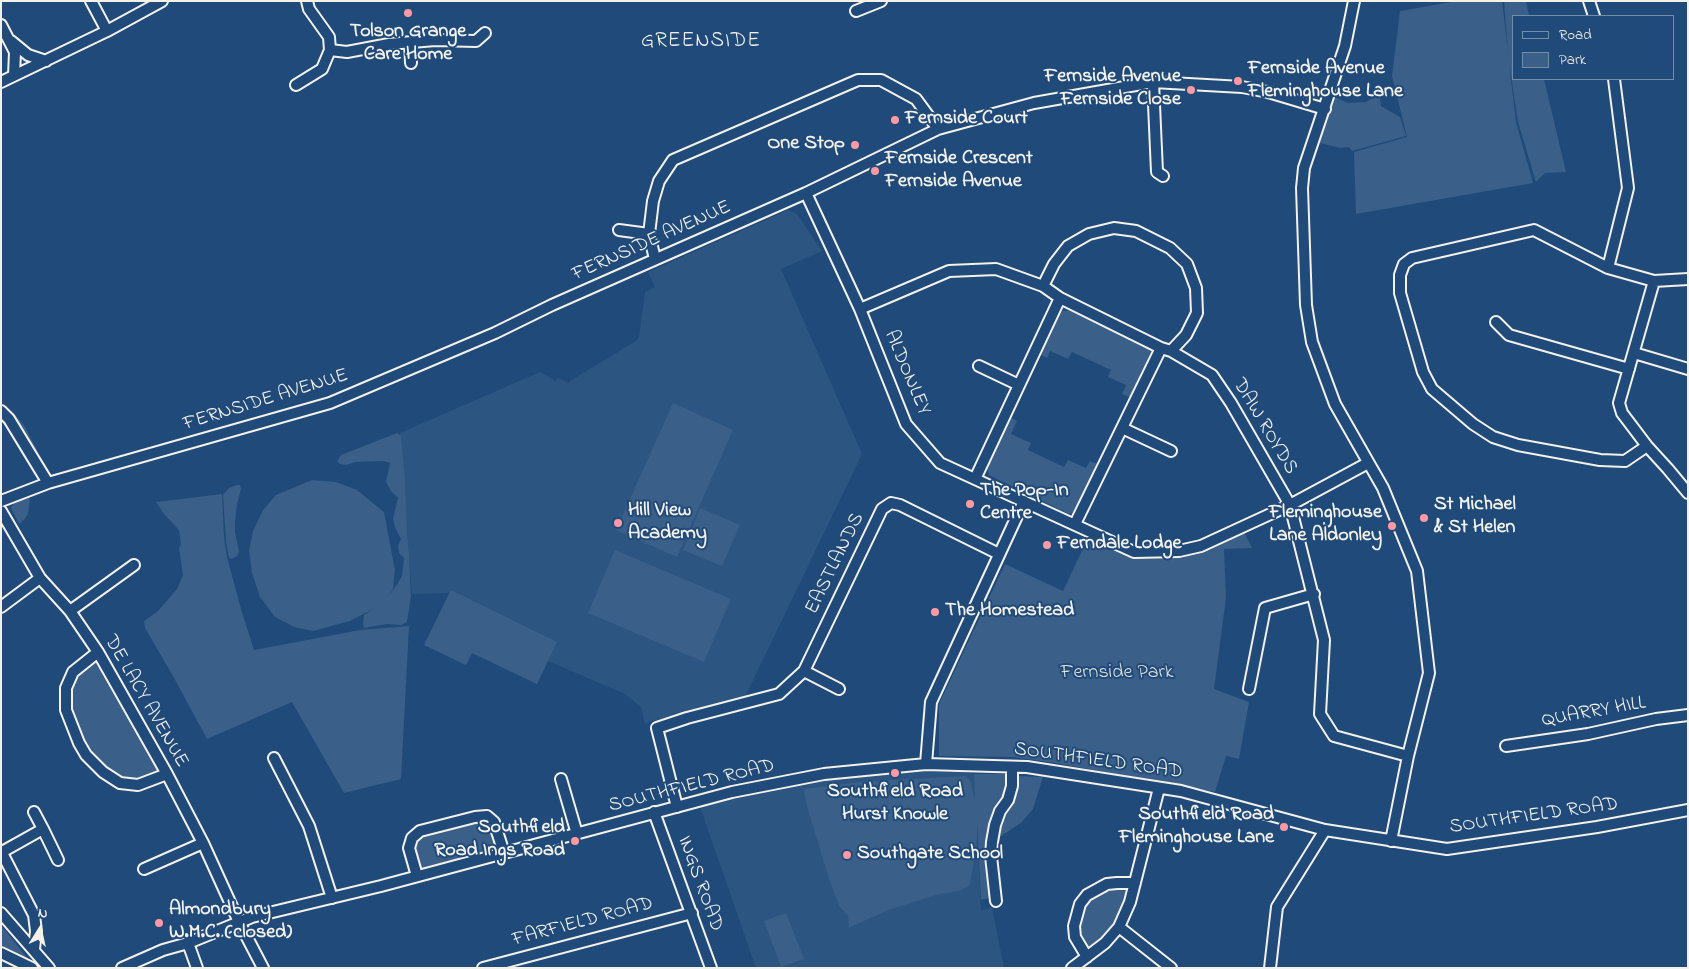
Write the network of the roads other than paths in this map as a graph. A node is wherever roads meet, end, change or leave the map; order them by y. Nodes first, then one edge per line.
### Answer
1 (91, 1) edge
2 (162, 1) edge
3 (307, 1) edge
4 (880, 1) edge
5 (1345, 1) edge
6 (1354, 1) edge
7 (1590, 1) edge
8 (856, 11) dead end
9 (1352, 12) junction
10 (1594, 15) edge
11 (1, 26) edge
12 (108, 31) junction
13 (485, 33) dead end
14 (8, 39) junction
15 (410, 43) junction
16 (330, 50) junction
17 (46, 61) junction
18 (411, 63) dead end
19 (14, 75) junction
20 (1614, 80) edge
21 (2, 82) edge
22 (1153, 82) junction
23 (296, 85) dead end
24 (1325, 109) junction
25 (938, 129) junction
26 (1163, 176) dead end
27 (806, 193) junction
28 (619, 230) dead end
29 (649, 234) junction
30 (655, 259) junction
31 (1608, 268) junction
32 (1688, 279) edge
33 (1654, 281) junction
34 (1043, 286) junction
35 (1060, 298) junction
36 (860, 308) junction
37 (1496, 322) dead end
38 (1166, 349) junction
39 (1634, 353) junction
40 (979, 366) dead end
41 (1629, 369) junction
42 (1688, 369) edge
43 (1018, 385) junction
44 (1, 411) edge
45 (1122, 428) junction
46 (1647, 446) junction
47 (1170, 451) dead end
48 (1368, 463) junction
49 (975, 479) junction
50 (48, 483) junction
51 (1688, 493) edge
52 (1, 501) edge
53 (1024, 501) junction
54 (1290, 505) junction
55 (1, 512) edge
56 (1075, 524) junction
57 (999, 554) junction
58 (134, 565) dead end
59 (40, 578) junction
60 (1314, 594) junction
61 (1, 607) edge
62 (70, 611) junction
63 (98, 652) junction
64 (804, 671) junction
65 (839, 689) dead end
66 (1249, 689) dead end
67 (1688, 715) edge
68 (1506, 746) dead end
69 (1408, 756) junction
70 (274, 758) dead end
71 (926, 764) junction
72 (1012, 767) junction
73 (167, 774) junction
74 (561, 779) dead end
75 (1159, 788) junction
76 (677, 807) junction
77 (1688, 810) edge
78 (34, 812) dead end
79 (654, 812) junction
80 (42, 829) junction
81 (1325, 830) junction
82 (577, 834) junction
83 (1391, 841) junction
84 (202, 843) junction
85 (1, 851) edge
86 (504, 853) junction
87 (58, 860) dead end
88 (144, 869) dead end
89 (417, 876) junction
90 (1135, 883) junction
91 (332, 898) junction
92 (996, 901) dead end
93 (692, 912) junction
94 (1, 913) edge
95 (238, 922) junction
96 (1119, 927) junction
97 (188, 942) junction
98 (34, 949) junction
99 (1, 953) edge
100 (1087, 957) junction
101 (46, 967) edge
102 (32, 968) edge
103 (122, 968) edge
104 (197, 968) edge
105 (263, 968) edge
106 (483, 968) edge
107 (711, 968) edge
108 (1072, 968) edge
109 (1171, 968) edge
110 (1270, 968) edge

1 - 12 street
2 - 12 street
3 - 16 street
4 - 8 street
5 - 9 street
6 - 9 street
7 - 10 street
9 - 24 street
11 - 14 street
12 - 17 street
13 - 15 street
14 - 17 street
14 - 19 street
15 - 16 street
15 - 18 street
16 - 23 street
17 - 19 street
19 - 21 street
20 - 31 street
22 - 24 street, FERNSIDE AVENUE
22 - 25 street, FERNSIDE AVENUE
22 - 26 street
24 - 48 street
25 - 27 street, FERNSIDE AVENUE
25 - 29 street
27 - 30 street, FERNSIDE AVENUE
27 - 36 street, ALDONLEY
28 - 29 street, FERNSIDE AVENUE
29 - 30 street
30 - 50 street, FERNSIDE AVENUE
31 - 33 street
31 - 46 street
32 - 33 street
33 - 39 street
34 - 35 street, DAW ROYDS
34 - 36 street, DAW ROYDS
34 - 38 street
35 - 38 street, DAW ROYDS
35 - 43 street
36 - 49 street, ALDONLEY
37 - 41 street
38 - 45 street
38 - 54 street, DAW ROYDS
39 - 41 street
39 - 42 street
40 - 43 street
41 - 46 street
43 - 49 street
44 - 50 street
45 - 47 street
45 - 56 street
46 - 51 street
48 - 54 street, ALDONLEY
48 - 69 street
49 - 53 street, ALDONLEY
50 - 52 street, FERNSIDE AVENUE
53 - 56 street, ALDONLEY
53 - 57 street
54 - 56 street, ALDONLEY
54 - 60 street, DAW ROYDS
55 - 59 street, DE LACY AVENUE
57 - 64 street, EASTLANDS
57 - 71 street
58 - 62 street
59 - 61 street
59 - 62 street, DE LACY AVENUE
60 - 66 street
60 - 69 street, DAW ROYDS
62 - 63 street, DE LACY AVENUE
63 - 73 street, DE LACY AVENUE
63 - 73 street
64 - 65 street
64 - 76 street, EASTLANDS
67 - 68 street, QUARRY HILL
69 - 83 street
70 - 91 street
71 - 72 street, SOUTHFIELD ROAD
71 - 76 street, SOUTHFIELD ROAD
72 - 75 street, SOUTHFIELD ROAD
72 - 92 street
73 - 84 street, DE LACY AVENUE
74 - 82 street
75 - 81 street, SOUTHFIELD ROAD
75 - 90 street
76 - 79 street, SOUTHFIELD ROAD
77 - 83 street, SOUTHFIELD ROAD
78 - 80 street
79 - 82 street, SOUTHFIELD ROAD
79 - 93 street, INGS ROAD
80 - 85 street
80 - 87 street
81 - 83 street, SOUTHFIELD ROAD
81 - 110 street
82 - 86 street, SOUTHFIELD ROAD
84 - 88 street
84 - 95 street, DE LACY AVENUE
85 - 98 street
86 - 89 street, SOUTHFIELD ROAD
86 - 89 street
89 - 91 street, SOUTHFIELD ROAD
90 - 96 street
90 - 100 street
91 - 95 street, SOUTHFIELD ROAD
93 - 106 street, FARFIELD ROAD
93 - 107 street, INGS ROAD
94 - 98 street
95 - 97 street, SOUTHFIELD ROAD
95 - 105 street
96 - 100 street
96 - 109 street
97 - 103 street, SOUTHFIELD ROAD
97 - 104 street
98 - 101 street
99 - 102 street
100 - 108 street

